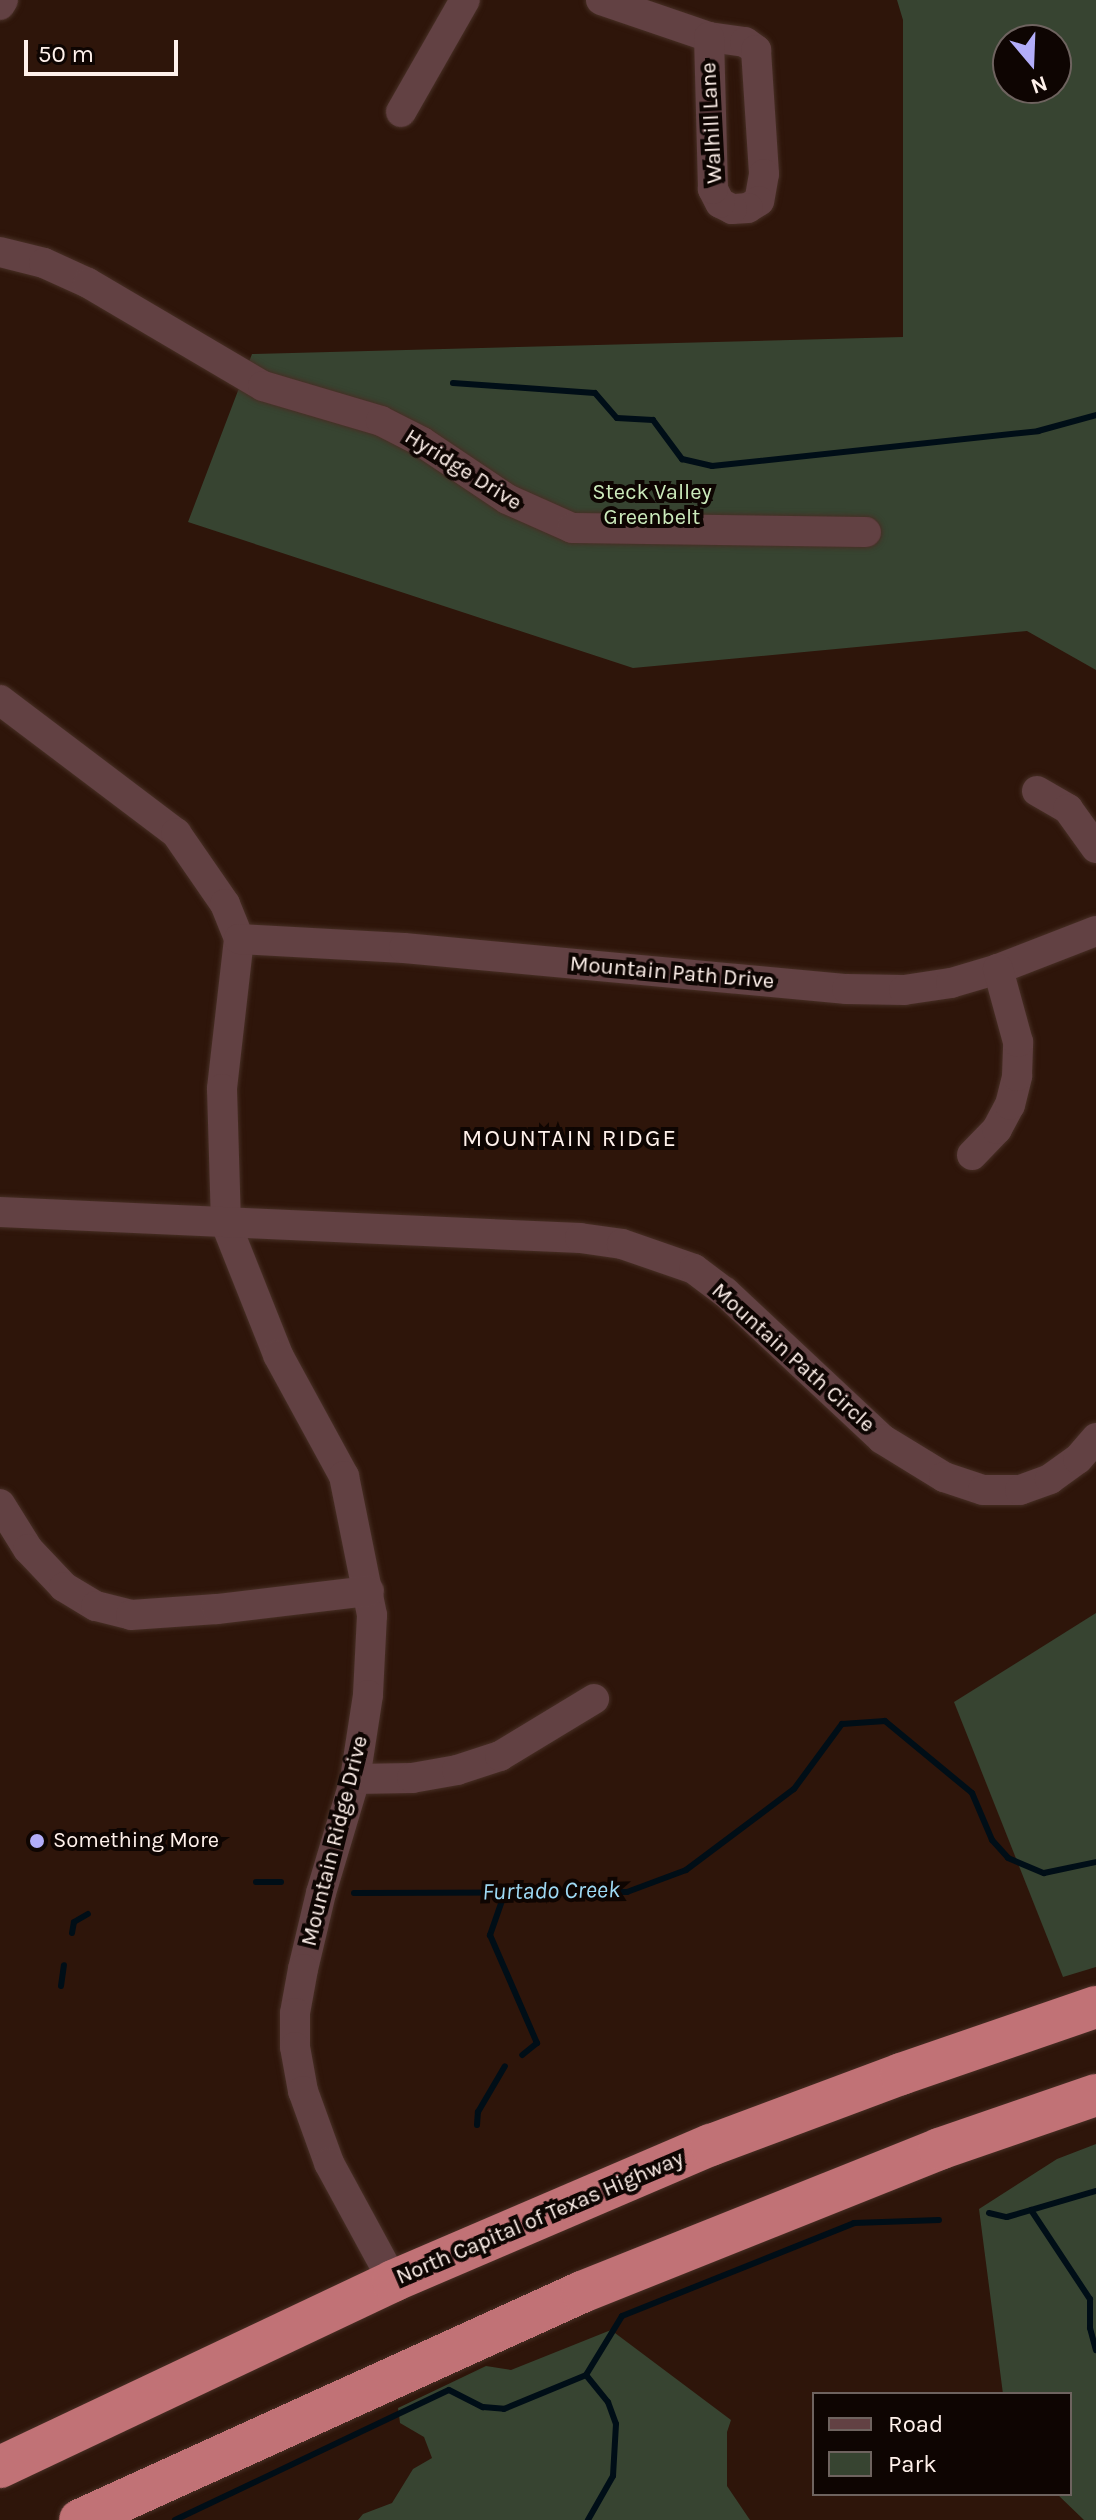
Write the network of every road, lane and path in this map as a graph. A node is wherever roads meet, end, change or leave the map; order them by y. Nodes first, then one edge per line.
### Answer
1 (3, 0) edge
2 (465, 0) edge
3 (601, 0) edge
4 (0, 5) edge
5 (709, 37) junction
6 (401, 112) dead end
7 (0, 252) edge
8 (866, 532) dead end
9 (0, 700) edge
10 (1037, 791) dead end
11 (1096, 848) edge
12 (1096, 931) edge
13 (239, 939) junction
14 (998, 969) junction
15 (972, 1155) dead end
16 (0, 1212) edge
17 (226, 1224) junction
18 (1096, 1438) edge
19 (0, 1504) edge
20 (369, 1591) junction
21 (594, 1699) dead end
22 (355, 1779) junction
23 (1096, 2007) edge
24 (1096, 2095) edge
25 (393, 2281) junction
26 (0, 2467) edge
27 (80, 2520) edge

1 - 4 street
2 - 6 street
3 - 5 street, Walhill Lane
5 - 5 street, Walhill Lane
7 - 8 street, Hyridge Drive
9 - 13 street, Mountain Ridge Drive
10 - 11 street
12 - 14 street, Mountain Path Drive
13 - 14 street, Mountain Path Drive
13 - 17 street, Mountain Ridge Drive
14 - 15 street
16 - 17 street, Mountain Path Circle
17 - 18 street, Mountain Path Circle
17 - 20 street, Mountain Ridge Drive
19 - 20 street
20 - 22 street, Mountain Ridge Drive
21 - 22 street
22 - 25 street, Mountain Ridge Drive
23 - 25 highway, North Capital of Texas Highway
24 - 27 highway
25 - 26 highway, North Capital of Texas Highway

